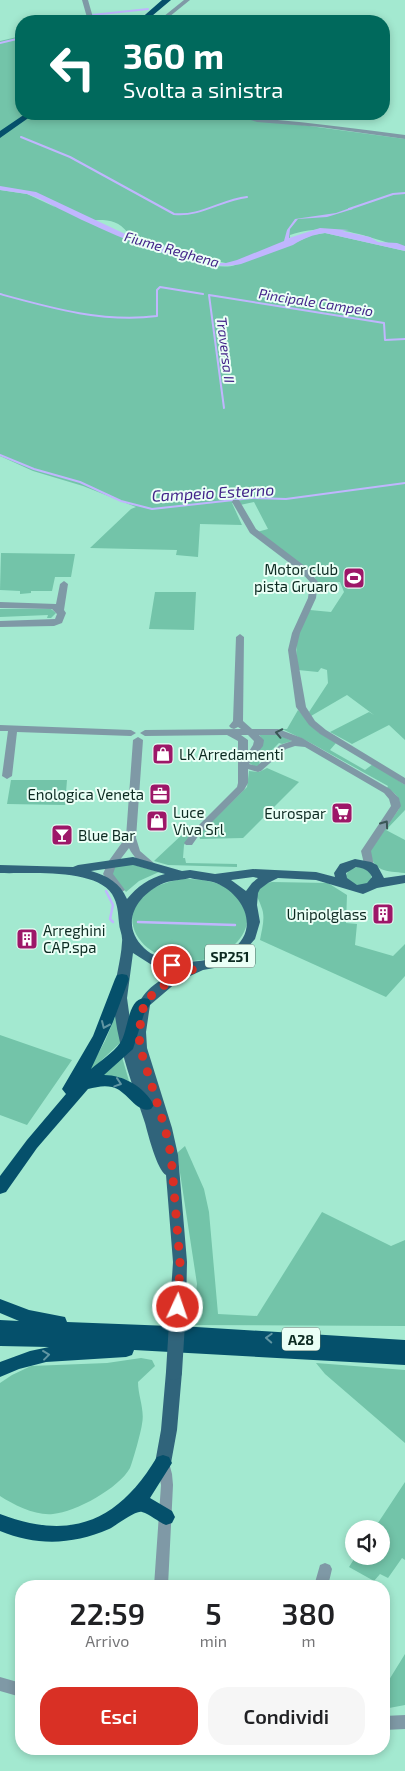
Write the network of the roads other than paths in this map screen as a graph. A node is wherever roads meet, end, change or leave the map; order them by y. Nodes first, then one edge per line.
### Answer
1 (85, 0) edge
2 (167, 0) edge
3 (174, 0) edge
4 (187, 0) edge
5 (89, 15) edge
6 (149, 15) edge
7 (156, 15) edge
8 (168, 15) edge
9 (15, 118) edge
10 (21, 120) edge
11 (257, 120) edge
12 (0, 129) edge
13 (0, 135) edge
14 (405, 137) edge
15 (236, 502) dead end
16 (64, 584) dead end
17 (0, 605) edge
18 (60, 609) junction
19 (0, 624) edge
20 (240, 637) dead end
21 (238, 722) junction
22 (0, 728) edge
23 (13, 728) junction
24 (227, 731) junction
25 (248, 731) junction
26 (138, 735) junction
27 (308, 747) junction
28 (243, 765) junction
29 (7, 776) dead end
30 (405, 782) edge
31 (131, 837) junction
32 (189, 843) dead end
33 (112, 862) junction
34 (150, 864) junction
35 (372, 868) junction
36 (0, 870) edge
37 (341, 870) junction
38 (53, 871) junction
39 (180, 875) junction
40 (284, 875) junction
41 (316, 876) junction
42 (405, 877) edge
43 (217, 878) junction
44 (375, 884) junction
45 (345, 885) junction
46 (251, 904) junction
47 (126, 909) junction
48 (129, 939) junction
49 (198, 967) junction
50 (122, 979) junction
51 (144, 1003) junction
52 (128, 1045) junction
53 (83, 1084) junction
54 (146, 1105) junction
55 (0, 1173) edge
56 (172, 1182) junction
57 (0, 1188) edge
58 (0, 1306) edge
59 (0, 1327) edge
60 (0, 1339) edge
61 (405, 1339) edge
62 (319, 1340) junction
63 (198, 1341) junction
64 (405, 1347) edge
65 (405, 1360) edge
66 (0, 1370) edge
67 (163, 1463) junction
68 (134, 1504) junction
69 (166, 1517) junction
70 (0, 1522) edge
71 (326, 1569) dead end
72 (161, 1580) edge
73 (323, 1580) edge
74 (0, 1684) edge
75 (15, 1688) edge
76 (405, 1722) edge
77 (390, 1723) edge

1 - 5 street
2 - 6 highway
3 - 7 highway
4 - 8 street
9 - 12 highway
10 - 13 highway
11 - 14 street
15 - 30 street
16 - 18 street
17 - 18 street
18 - 19 street
20 - 21 street
21 - 24 street
21 - 25 street
22 - 23 street
23 - 26 street
23 - 29 street
24 - 25 street
24 - 26 street
24 - 28 street
27 -> 25 street
25 - 28 street
26 - 31 street
27 - 28 street
35 -> 27 street
28 - 32 street
31 - 33 street
31 - 34 street
33 - 34 main road, SP251
33 - 38 main road, SP251
33 - 47 street
34 - 39 main road, SP251
35 - 37 main road
35 - 42 main road
35 - 44 main road
36 - 38 main road, SP251
37 - 41 main road
37 - 45 main road
38 - 47 main road, SP251
39 - 43 main road, SP251
39 - 47 main road, SP251
40 - 41 main road, SP251
40 - 43 main road, SP251
40 - 46 main road, SP251
41 - 45 main road
42 - 44 main road
43 - 46 main road, SP251
44 - 45 main road
46 - 49 main road, SP251
47 - 48 main road, SP251
48 - 49 main road, SP251
48 - 50 main road
49 - 51 main road
50 - 52 main road
50 -> 55 highway
51 - 52 highway
51 - 56 main road
52 - 53 highway
52 - 54 main road
53 -> 54 highway
53 - 57 highway
54 - 56 main road
56 - 67 main road, bridge
58 - 63 highway
59 - 63 highway, A28
60 - 63 highway, A28
61 - 62 highway
62 -> 63 highway, A28
62 - 64 highway, A28
63 - 65 highway, A28
66 -> 63 highway
67 - 68 highway
67 - 69 street
68 - 69 highway
68 - 70 highway
69 - 72 street
71 - 73 street
74 - 75 street
76 - 77 street

